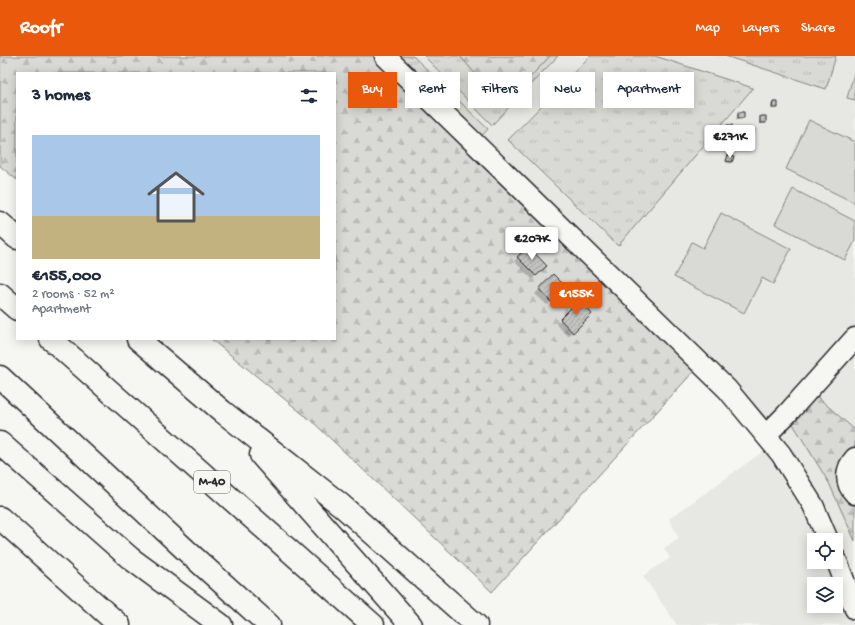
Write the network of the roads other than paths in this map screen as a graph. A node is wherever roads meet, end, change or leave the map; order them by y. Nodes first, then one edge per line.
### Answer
1 (385, 56) edge
2 (0, 223) edge
3 (16, 237) edge
4 (0, 294) edge
5 (16, 308) edge
6 (855, 338) edge
7 (52, 340) edge
8 (139, 340) edge
9 (0, 377) edge
10 (223, 412) junction
11 (766, 435) junction
12 (0, 443) edge
13 (855, 458) edge
14 (855, 494) edge
15 (0, 518) edge
16 (825, 533) edge
17 (840, 569) edge
18 (855, 609) edge
19 (119, 625) edge
20 (221, 625) edge
21 (269, 625) edge
22 (373, 625) edge
23 (411, 625) edge
24 (476, 625) edge

1 - 11 street
2 - 3 highway
4 - 5 highway
6 - 11 street
7 - 22 highway, M-40
8 - 10 highway
9 - 21 highway
10 - 23 highway
10 - 24 highway
11 - 16 street
12 - 20 highway
13 - 14 street
15 - 19 highway
17 - 18 street

